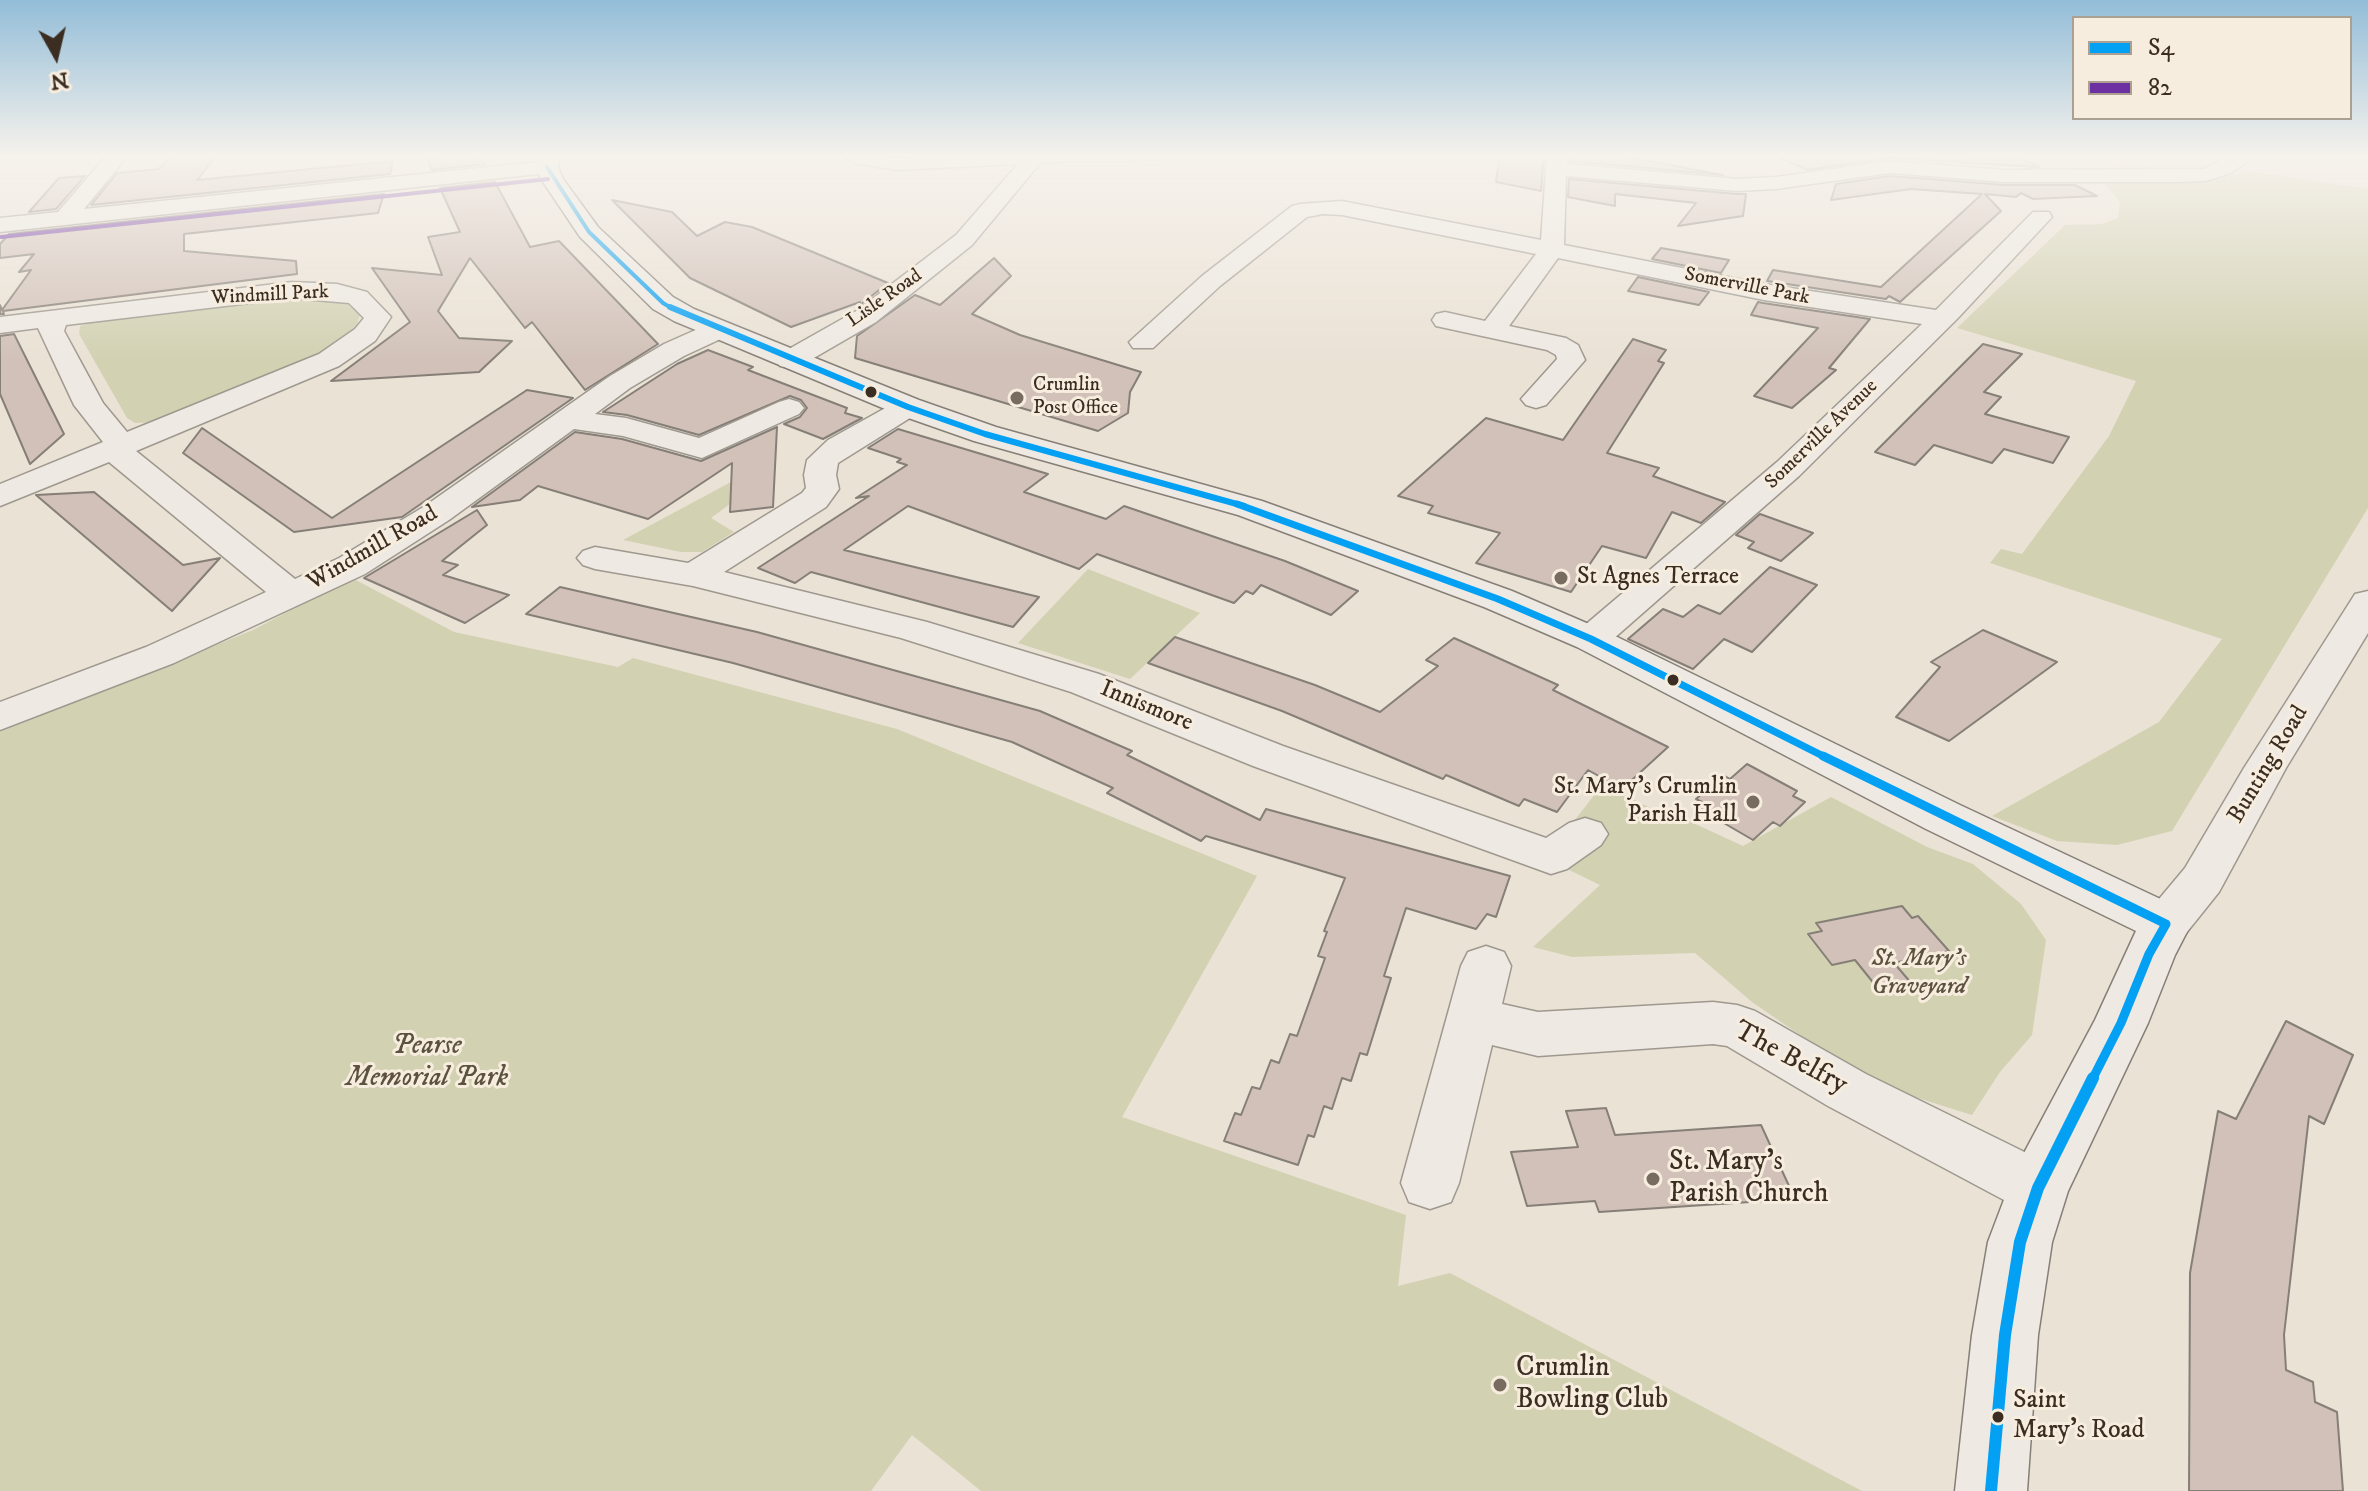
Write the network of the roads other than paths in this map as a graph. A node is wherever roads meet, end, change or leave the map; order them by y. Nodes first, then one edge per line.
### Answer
1 (584, 224) edge
2 (979, 224) edge
3 (1284, 224) edge
4 (1422, 224) edge
5 (1553, 224) edge
6 (2035, 224) edge
7 (1552, 249) junction
8 (54, 319) junction
9 (1942, 319) junction
10 (1445, 320) dead end
11 (0, 325) edge
12 (718, 330) junction
13 (1492, 330) junction
14 (1143, 342) dead end
15 (790, 360) junction
16 (1536, 399) dead end
17 (908, 407) junction
18 (789, 408) dead end
19 (567, 419) junction
20 (119, 448) junction
21 (0, 496) edge
22 (595, 558) dead end
23 (694, 575) junction
24 (292, 595) junction
25 (2368, 602) edge
26 (1591, 639) junction
27 (0, 717) edge
28 (1585, 834) dead end
29 (2166, 924) junction
30 (1486, 966) dead end
31 (1475, 1016) junction
32 (1430, 1183) dead end
33 (2038, 1188) junction
34 (1991, 1491) edge

1 - 12 street
2 - 15 street, Lisle Road
3 - 14 street, Somerville Park
4 - 7 street, Somerville Park
5 - 7 street
6 - 9 street, Somerville Avenue
7 - 9 street, Somerville Park
7 - 13 street
8 - 11 street, Windmill Park
8 - 20 street
8 - 20 street, Windmill Park
9 - 26 street, Somerville Avenue
10 - 13 street
12 - 15 street
12 - 19 street, Windmill Road
13 - 16 street
15 - 17 street
17 - 23 street
17 - 26 street
18 - 19 street
19 - 24 street, Windmill Road
20 - 21 street, Windmill Park
20 - 24 street
22 - 23 street, Innismore
23 - 28 street, Innismore
24 - 27 street, Windmill Road
25 - 29 street, Bunting Road
26 - 29 street
29 - 33 street
30 - 31 street
31 - 32 street
31 - 33 street, The Belfry
33 - 34 street

